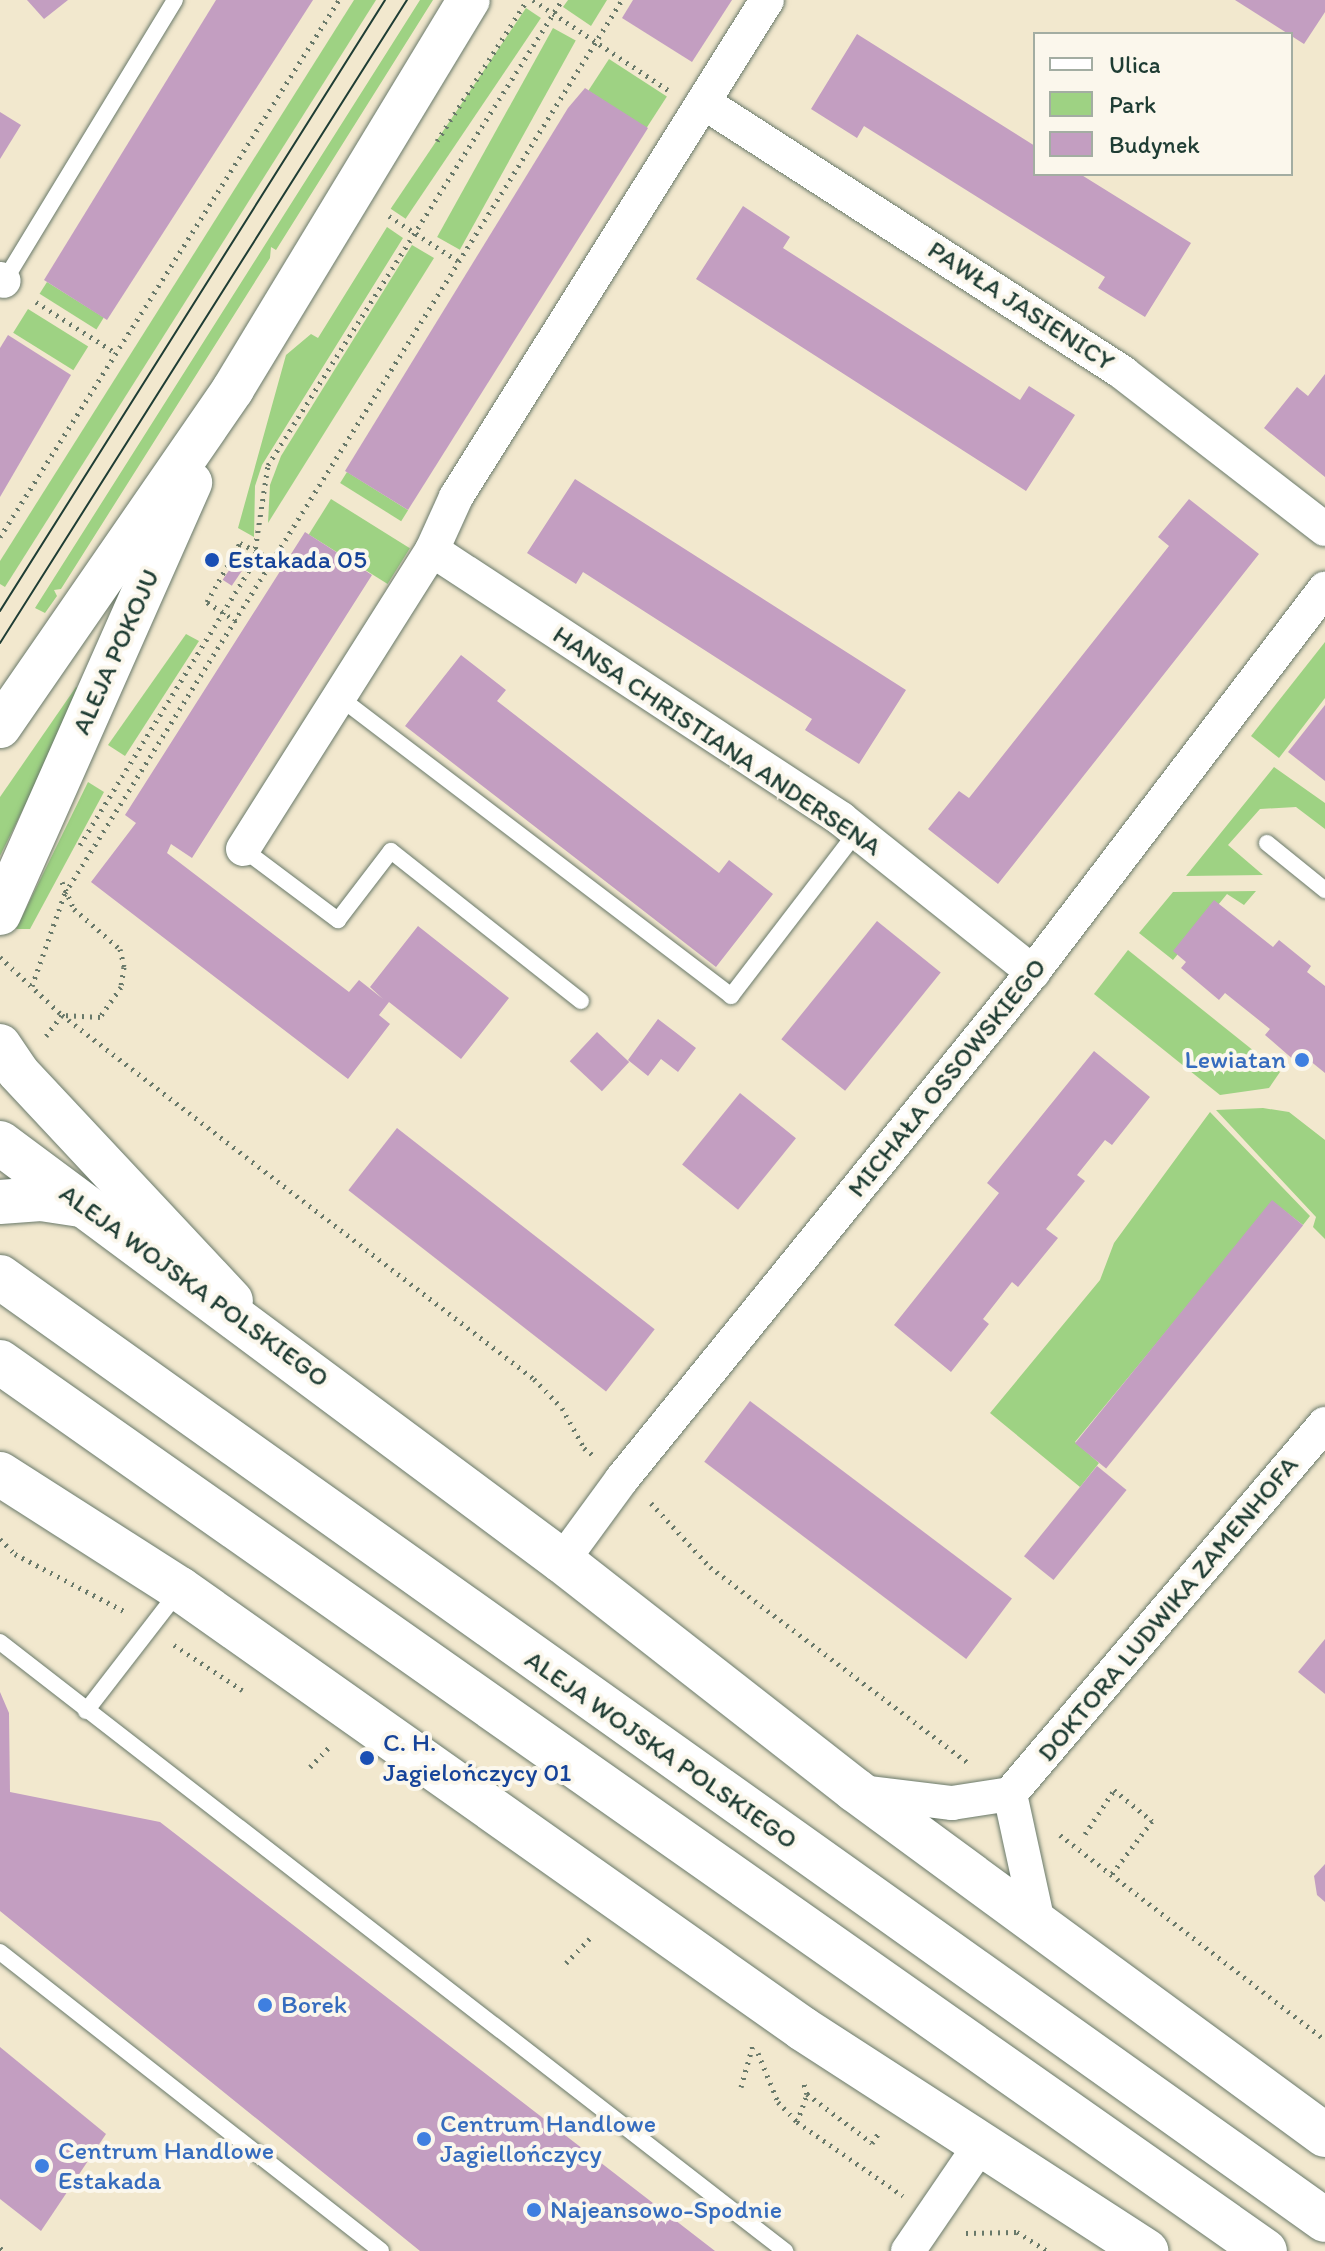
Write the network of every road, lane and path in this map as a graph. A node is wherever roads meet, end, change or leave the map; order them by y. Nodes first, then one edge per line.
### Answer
1 (175, 0) edge
2 (339, 0) edge
3 (469, 0) edge
4 (533, 0) edge
5 (562, 0) edge
6 (622, 0) edge
7 (767, 0) edge
8 (553, 13) junction
9 (596, 42) junction
10 (691, 99) junction
11 (389, 216) dead end
12 (414, 232) junction
13 (458, 261) junction
14 (1, 283) edge
15 (116, 353) junction
16 (233, 389) junction
17 (1325, 529) edge
18 (0, 537) edge
19 (432, 550) junction
20 (257, 551) junction
21 (275, 561) junction
22 (1325, 589) edge
23 (224, 613) junction
24 (236, 621) junction
25 (339, 697) junction
26 (0, 727) edge
27 (849, 842) dead end
28 (1267, 843) dead end
29 (243, 849) joint
30 (76, 852) dead end
31 (68, 865) dead end
32 (1325, 890) edge
33 (65, 893) junction
34 (0, 914) edge
35 (0, 957) edge
36 (1033, 972) junction
37 (32, 986) junction
38 (581, 1001) dead end
39 (62, 1015) junction
40 (0, 1045) edge
41 (0, 1143) edge
42 (0, 1202) edge
43 (81, 1205) junction
44 (0, 1277) edge
45 (262, 1335) junction
46 (0, 1362) edge
47 (1325, 1424) edge
48 (596, 1458) dead end
49 (0, 1474) edge
50 (642, 1494) dead end
51 (562, 1561) junction
52 (180, 1589) junction
53 (0, 1642) edge
54 (86, 1711) junction
55 (333, 1743) dead end
56 (972, 1766) dead end
57 (310, 1767) dead end
58 (855, 1790) junction
59 (1010, 1794) junction
60 (1057, 1833) dead end
61 (1085, 1834) dead end
62 (1111, 1875) junction
63 (1038, 1922) junction
64 (592, 1936) dead end
65 (0, 1952) edge
66 (566, 1963) dead end
67 (1325, 2040) edge
68 (741, 2087) dead end
69 (807, 2094) dead end
70 (888, 2121) dead end
71 (1325, 2135) edge
72 (981, 2144) junction
73 (913, 2202) dead end
74 (1325, 2220) edge
75 (952, 2227) dead end
76 (381, 2251) edge
77 (785, 2251) edge
78 (908, 2251) edge
79 (1048, 2251) edge
80 (1146, 2251) edge
81 (1265, 2251) edge

1 - 14 lane
2 - 15 path
3 - 16 street, ALEJA POKOJU
4 - 8 path
5 - 8 path
6 - 9 path
7 - 10 street
8 - 9 path
8 - 12 path
9 - 10 path
9 - 13 path
10 - 17 street, PAWŁA JASIENICY
10 - 19 street
11 - 12 path
12 - 13 path
12 - 20 path
13 - 21 path
14 - 15 path
15 - 18 path
16 - 26 street, ALEJA POKOJU
16 - 34 street, ALEJA POKOJU
19 - 25 street
19 - 36 street, HANSA CHRISTIANA ANDERSENA
20 - 21 path
20 - 23 path
20 - 23 path
21 - 24 path
22 - 36 street, MICHAŁA OSSOWSKIEGO
23 - 24 path
23 - 30 path
24 - 33 path
25 - 27 lane
25 - 29 street
28 - 32 lane
29 - 38 lane
31 - 33 path
33 - 37 path
33 - 39 path
35 - 37 path
36 - 51 street, MICHAŁA OSSOWSKIEGO
37 - 39 path
39 - 48 path
40 - 45 street
41 - 43 main road, ALEJA WOJSKA POLSKIEGO
42 - 43 main road
43 - 45 main road, ALEJA WOJSKA POLSKIEGO
44 - 74 main road, ALEJA WOJSKA POLSKIEGO
45 - 51 main road, ALEJA WOJSKA POLSKIEGO
46 - 81 main road
47 - 59 street, DOKTORA LUDWIKA ZAMENHOFA
49 - 52 main road
50 - 56 path
51 - 58 main road, ALEJA WOJSKA POLSKIEGO
52 - 54 lane
52 - 72 main road
53 - 54 lane
54 - 77 lane
55 - 57 path
58 - 59 street
58 - 63 main road, ALEJA WOJSKA POLSKIEGO
59 - 63 street
60 - 62 path
61 - 62 path
62 - 67 path
63 - 71 main road, ALEJA WOJSKA POLSKIEGO
64 - 66 path
65 - 76 lane
68 - 73 path
69 - 70 path
72 - 78 street
72 - 80 main road
75 - 79 path

